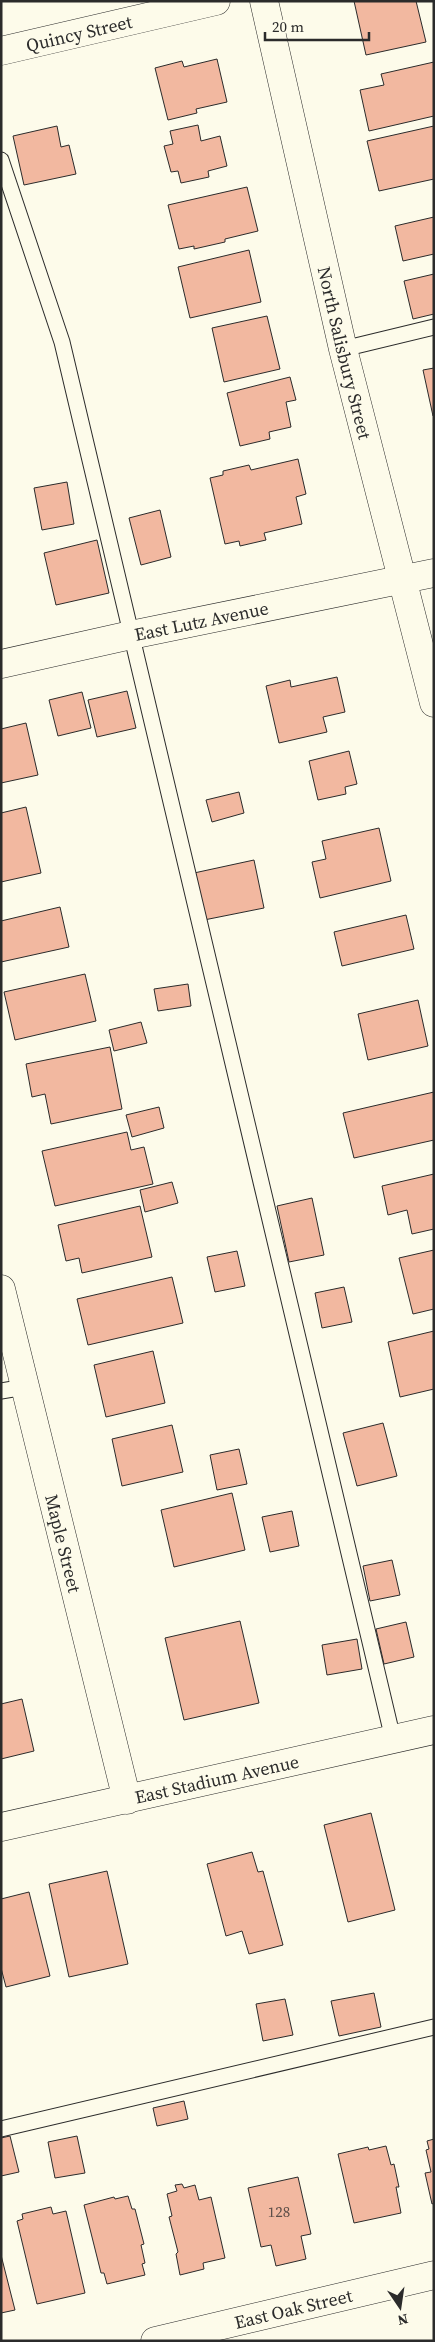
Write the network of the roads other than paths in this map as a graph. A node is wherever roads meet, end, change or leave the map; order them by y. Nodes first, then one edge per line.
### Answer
1 (216, 1) edge
2 (264, 1) edge
3 (1, 51) edge
4 (1, 160) edge
5 (434, 327) edge
6 (343, 349) junction
7 (434, 573) edge
8 (403, 579) junction
9 (131, 635) junction
10 (1, 664) edge
11 (434, 703) edge
12 (1, 1289) edge
13 (13, 1389) edge
14 (434, 1730) edge
15 (393, 1739) junction
16 (127, 1800) junction
17 (1, 1827) edge
18 (434, 2027) edge
19 (1, 2129) edge
20 (434, 2275) edge
21 (154, 2341) edge

1 - 3 street, Quincy Street
2 - 6 street, North Salisbury Street
4 - 9 lane
5 - 6 lane
6 - 8 street, North Salisbury Street
7 - 8 street, East Lutz Avenue
8 - 9 street, East Lutz Avenue
8 - 11 street, North Salisbury Street
9 - 10 street, East Lutz Avenue
9 - 15 lane
12 - 13 street, Maple Street
13 - 16 street, Maple Street
14 - 15 street, East Stadium Avenue
15 - 16 street, East Stadium Avenue
16 - 17 street, East Stadium Avenue
18 - 19 lane
20 - 21 street, East Oak Street

